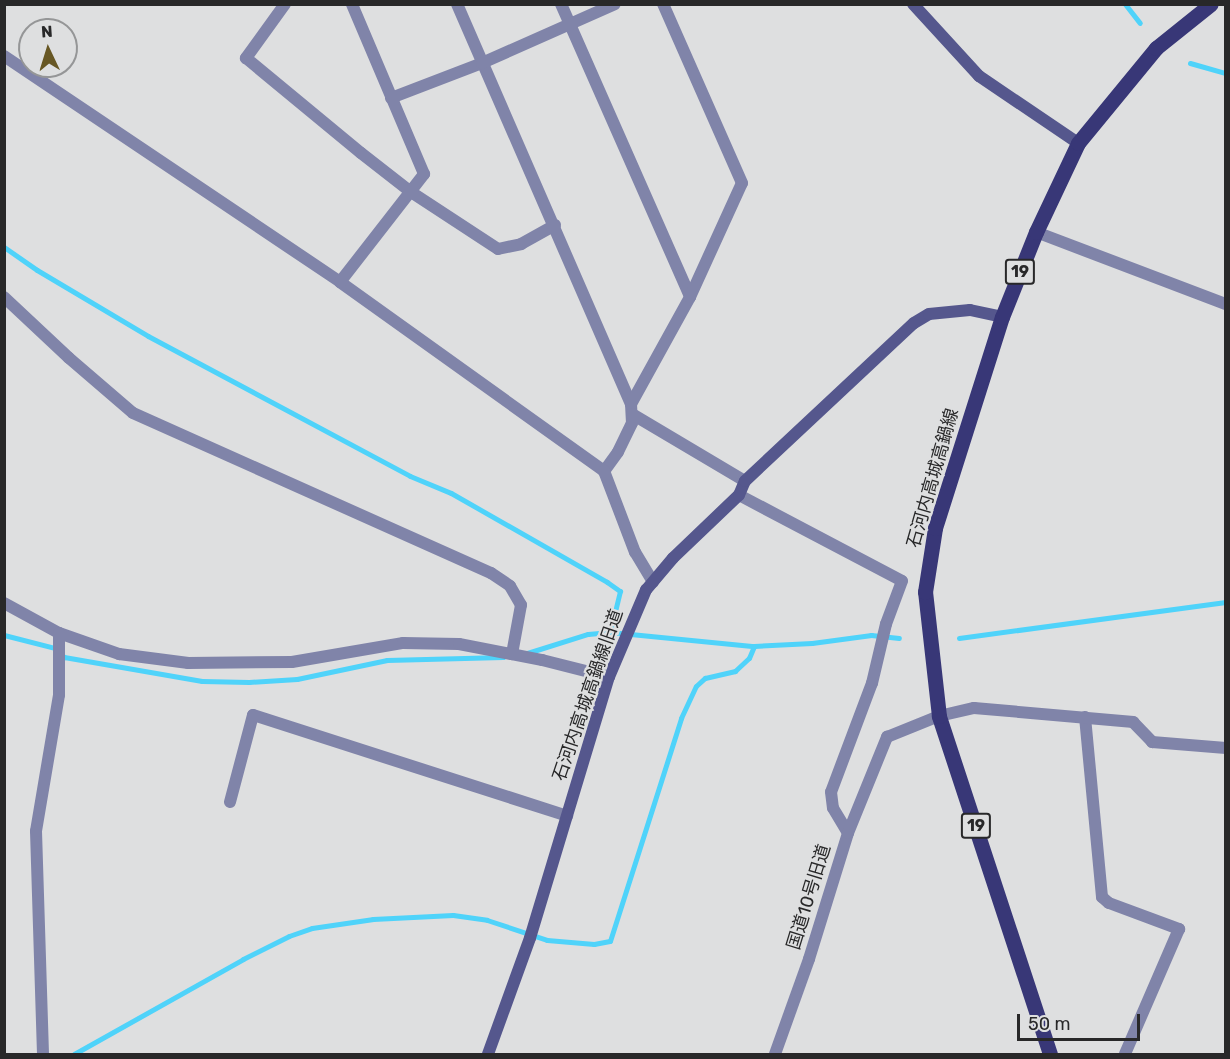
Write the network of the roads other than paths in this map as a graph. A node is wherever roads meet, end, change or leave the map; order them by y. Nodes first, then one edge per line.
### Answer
1 (285, 4) edge
2 (352, 4) edge
3 (457, 4) edge
4 (561, 4) edge
5 (615, 4) edge
6 (663, 4) edge
7 (913, 4) edge
8 (1211, 4) edge
9 (570, 25) junction
10 (4, 56) edge
11 (482, 63) junction
12 (391, 98) junction
13 (1078, 143) junction
14 (411, 192) junction
15 (555, 225) junction
16 (1036, 232) junction
17 (340, 282) junction
18 (4, 297) edge
19 (690, 297) junction
20 (1226, 304) edge
21 (1002, 317) junction
22 (631, 409) junction
23 (604, 471) junction
24 (745, 482) junction
25 (739, 495) junction
26 (653, 582) junction
27 (4, 603) edge
28 (59, 633) junction
29 (512, 654) junction
30 (609, 677) junction
31 (939, 716) junction
32 (1085, 717) junction
33 (1226, 748) edge
34 (230, 802) dead end
35 (567, 816) junction
36 (848, 833) junction
37 (44, 1054) edge
38 (488, 1054) edge
39 (775, 1054) edge
40 (1050, 1054) edge
41 (1125, 1054) edge

1 - 14 street
2 - 12 street
3 - 11 street
4 - 9 street
5 - 9 street
6 - 19 street
7 - 13 street
8 - 13 main road, 石河内高城高鍋線 / 19
9 - 11 street
9 - 19 street
10 - 17 street
11 - 12 street
11 - 15 street
12 - 14 street
13 - 16 main road, 石河内高城高鍋線 / 19
14 - 15 street
14 - 17 street
15 - 22 street
16 - 20 street
16 - 21 main road, 石河内高城高鍋線 / 19
17 - 23 street
18 - 29 street
19 - 22 street
21 - 24 street, 石河内高城高鍋線旧道
21 - 31 main road, 石河内高城高鍋線 / 19
22 - 23 street
22 - 24 street
23 - 26 street
24 - 25 street, 石河内高城高鍋線旧道
25 - 26 street, 石河内高城高鍋線旧道
25 - 36 street, 国道10号旧道
26 - 30 street, 石河内高城高鍋線旧道
27 - 28 street
28 - 29 street
28 - 37 street
29 - 30 street
30 - 35 street, 石河内高城高鍋線旧道
31 - 32 street
31 - 36 street
31 - 40 main road, 石河内高城高鍋線 / 19
32 - 33 street
32 - 41 street
34 - 35 street
35 - 38 street, 石河内高城高鍋線旧道
36 - 39 street, 国道10号旧道

